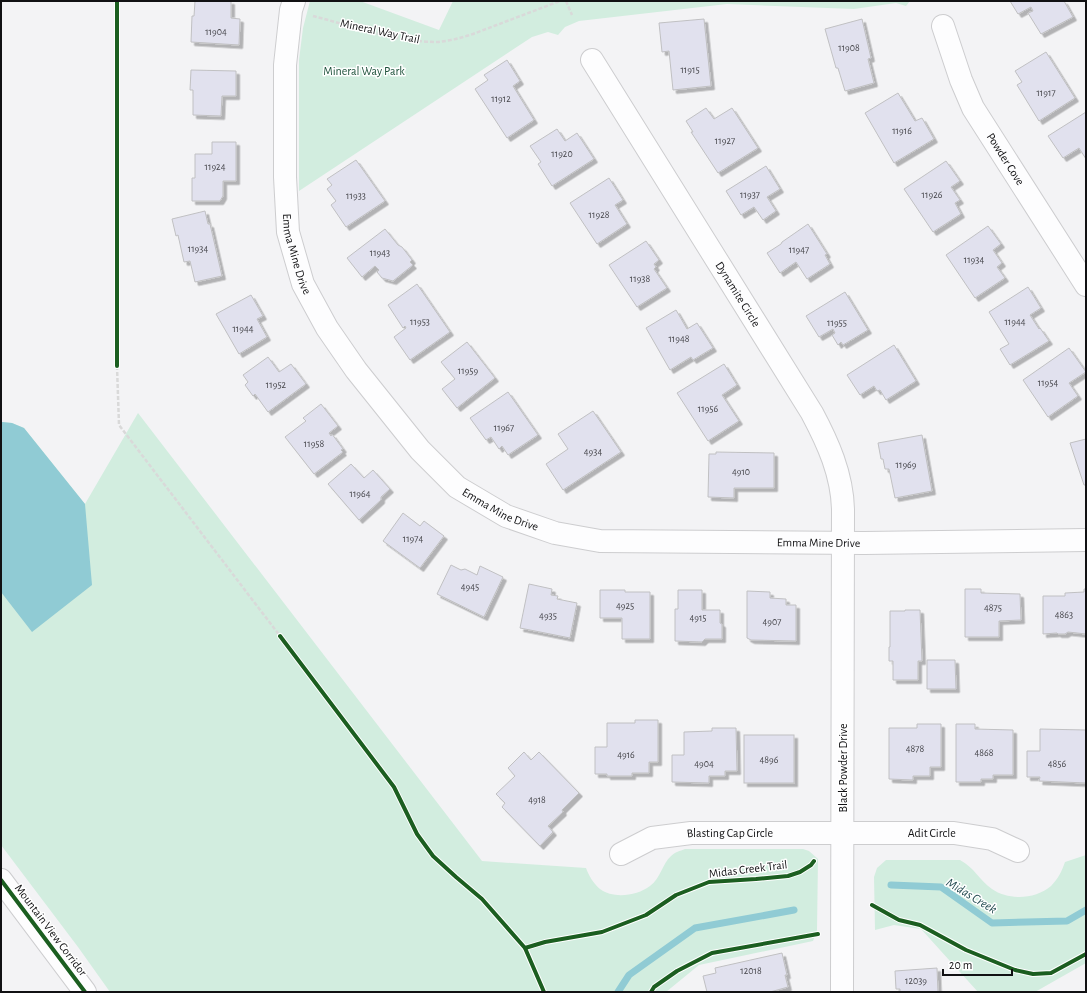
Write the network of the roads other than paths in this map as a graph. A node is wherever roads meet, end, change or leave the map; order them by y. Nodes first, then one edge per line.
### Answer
1 (294, 1) edge
2 (943, 26) dead end
3 (592, 60) dead end
4 (1086, 285) edge
5 (1086, 540) edge
6 (843, 543) junction
7 (843, 834) junction
8 (1018, 851) dead end
9 (621, 854) dead end
10 (1, 880) edge
11 (85, 992) edge
12 (842, 992) edge

1 - 6 main road, Emma Mine Drive
2 - 4 main road, Powder Cove
3 - 6 main road, Dynamite Circle
5 - 6 main road, Emma Mine Drive
6 - 7 main road, Black Powder Drive
7 - 8 main road, Adit Circle
7 - 9 main road, Blasting Cap Circle
7 - 12 main road, Black Powder Drive
10 - 11 main road, Mountain View Corridor

